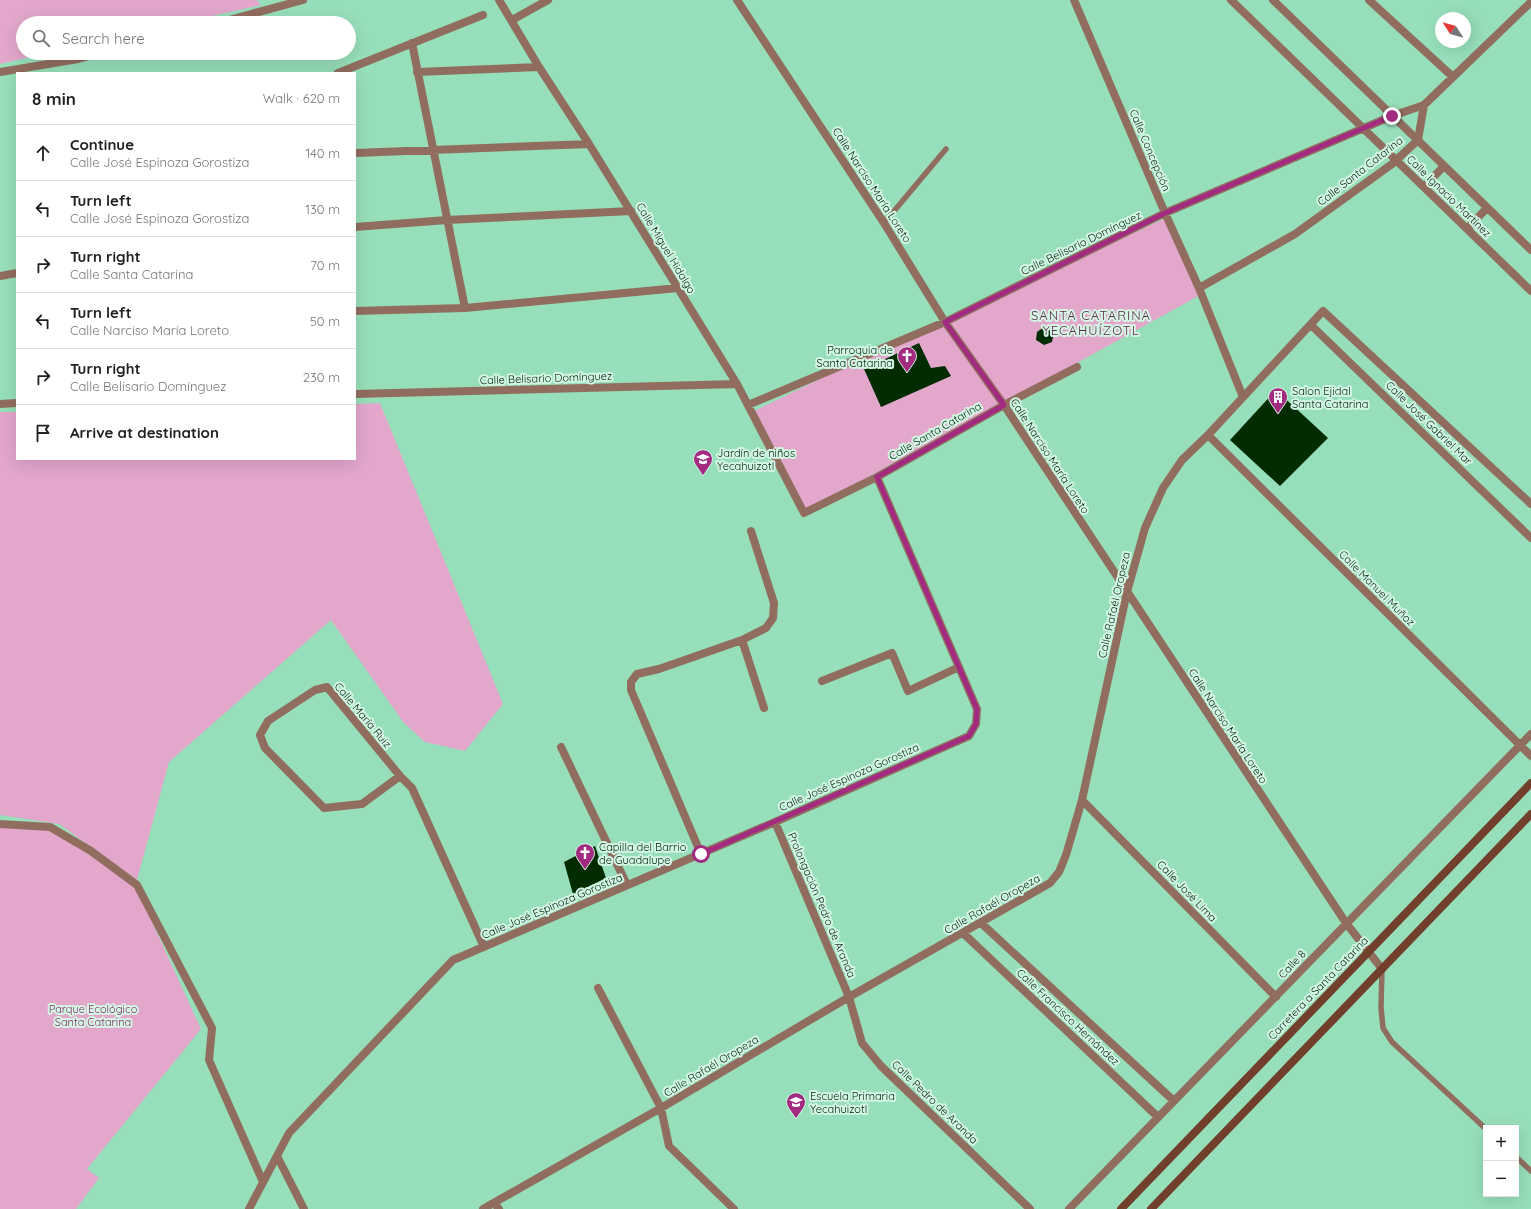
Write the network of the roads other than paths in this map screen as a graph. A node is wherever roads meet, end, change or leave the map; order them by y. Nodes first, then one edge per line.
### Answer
1 (304, 0) edge
2 (499, 0) edge
3 (548, 0) edge
4 (737, 0) edge
5 (1074, 0) edge
6 (1231, 0) edge
7 (1273, 0) edge
8 (1369, 0) edge
9 (1531, 2) edge
10 (483, 15) dead end
11 (244, 16) edge
12 (512, 20) junction
13 (412, 44) junction
14 (72, 60) edge
15 (539, 67) junction
16 (0, 72) edge
17 (341, 72) edge
18 (418, 72) junction
19 (1453, 76) junction
20 (1424, 105) junction
21 (1392, 116) junction
22 (1363, 128) junction
23 (1418, 140) junction
24 (589, 144) junction
25 (946, 149) dead end
26 (433, 150) junction
27 (356, 153) edge
28 (1396, 160) junction
29 (1444, 166) junction
30 (1424, 187) junction
31 (1487, 208) junction
32 (631, 211) junction
33 (1165, 213) junction
34 (447, 220) junction
35 (884, 222) junction
36 (356, 227) edge
37 (1467, 229) junction
38 (1531, 250) edge
39 (16, 273) edge
40 (0, 276) edge
41 (678, 288) junction
42 (1199, 288) junction
43 (1531, 291) edge
44 (464, 308) junction
45 (356, 311) edge
46 (1323, 311) joint
47 (945, 322) junction
48 (1311, 325) junction
49 (1077, 367) dead end
50 (737, 384) junction
51 (356, 394) edge
52 (1242, 397) junction
53 (16, 403) edge
54 (0, 404) edge
55 (748, 405) junction
56 (1004, 405) junction
57 (1208, 435) junction
58 (877, 477) junction
59 (1531, 504) edge
60 (804, 513) joint
61 (751, 531) dead end
62 (1531, 538) edge
63 (1127, 592) junction
64 (742, 640) junction
65 (959, 667) junction
66 (822, 681) dead end
67 (764, 708) dead end
68 (1531, 734) edge
69 (1520, 745) junction
70 (561, 747) dead end
71 (1531, 756) edge
72 (400, 776) junction
73 (1531, 783) edge
74 (1082, 800) junction
75 (1531, 814) edge
76 (775, 822) junction
77 (0, 824) edge
78 (701, 854) junction
79 (627, 885) junction
80 (981, 923) junction
81 (1346, 923) junction
82 (963, 933) junction
83 (484, 947) junction
84 (1368, 952) junction
85 (1382, 969) junction
86 (598, 988) dead end
87 (849, 997) junction
88 (1276, 997) junction
89 (1174, 1101) junction
90 (661, 1108) junction
91 (1158, 1117) junction
92 (1483, 1126) edge
93 (277, 1156) junction
94 (1519, 1160) edge
95 (1531, 1171) edge
96 (264, 1182) junction
97 (496, 1206) edge
98 (249, 1209) edge
99 (304, 1209) edge
100 (483, 1209) edge
101 (734, 1209) edge
102 (1030, 1209) edge
103 (1069, 1209) edge
104 (1122, 1209) edge
105 (1151, 1209) edge

1 - 11 street
2 - 12 street, Calle Miguel Hidalgo
3 - 12 street
4 - 35 street, Calle Narciso María Loreto
5 - 33 street, Calle Concepción
6 - 22 street, Calle Ignacio Martínez
7 - 21 street, Calle Ignacio Martínez
8 - 19 street
9 - 19 street
10 - 13 street
12 - 15 street, Calle Miguel Hidalgo
13 - 17 street
13 - 18 street
14 - 16 street
15 - 18 street
15 - 24 street, Calle Miguel Hidalgo
18 - 26 street
19 - 20 street
20 - 21 street, Calle Belisario Domínguez
20 - 23 street, Calle Santa Catarina
21 - 22 street, Calle Belisario Domínguez
21 - 23 street, Calle Ignacio Martínez
22 - 28 street, Calle Ignacio Martínez
22 - 33 street, Calle Belisario Domínguez
23 - 28 street, Calle Santa Catarina
23 - 29 street, Calle Ignacio Martínez
24 - 26 street
24 - 32 street, Calle Miguel Hidalgo
25 - 35 lane
26 - 27 street
26 - 34 street
28 - 30 street, Calle Ignacio Martínez
28 - 42 street, Calle Santa Catarina
29 - 30 street
29 - 31 street, Calle Ignacio Martínez
30 - 37 street, Calle Ignacio Martínez
31 - 37 street
31 - 38 street, Calle Ignacio Martínez
32 - 34 street
32 - 41 street, Calle Miguel Hidalgo
33 - 42 street, Calle Concepción
33 - 47 street, Calle Belisario Domínguez
34 - 36 street
34 - 44 street
35 - 47 street, Calle Narciso María Loreto
37 - 43 street, Calle Ignacio Martínez
39 - 40 street
41 - 44 street
41 - 50 street, Calle Miguel Hidalgo
42 - 52 street, Calle Concepción
44 - 45 street
46 - 48 street, Calle Rafaél Oropeza
46 - 59 street, Calle José Gabriel Mar
47 - 55 street, Calle Belisario Domínguez
47 - 56 street, Calle Narciso María Loreto
48 - 52 street, Calle Rafaél Oropeza
48 - 62 street, Calle José Gabriel Mar
49 - 56 street, Calle Santa Catarina
50 - 51 street, Calle Belisario Domínguez
50 - 55 street, Calle Miguel Hidalgo
52 - 57 street, Calle Rafaél Oropeza
53 - 54 street
55 - 60 street, Calle Miguel Hidalgo
56 - 58 street, Calle Santa Catarina
56 - 63 street, Calle Narciso María Loreto
57 - 63 street, Calle Rafaél Oropeza
57 - 69 street, Calle Manuel Muñoz
58 - 60 street, Calle Santa Catarina
58 - 65 street, Calle José Espinoza Gorostiza
61 - 64 street
63 - 74 street, Calle Rafaél Oropeza
63 - 81 street, Calle Narciso María Loreto
64 - 67 street
64 - 78 street
65 - 66 street
65 - 76 street, Calle José Espinoza Gorostiza
68 - 69 street, Calle 8
69 - 71 street, Calle Manuel Muñoz
69 - 81 street, Calle 8
70 - 79 street
72 - 72 street, Calle María Ruiz
72 - 83 street, Calle María Ruiz
73 - 84 main road, Carretera a Santa Catarina
74 - 80 street, Calle Rafaél Oropeza
74 - 88 street, Calle José Lima
75 - 85 main road
76 - 78 street, Calle José Espinoza Gorostiza
76 - 87 street, Prolongación Pedro de Aranda
77 - 96 street
78 - 79 street, Calle José Espinoza Gorostiza
79 - 83 street, Calle José Espinoza Gorostiza
80 - 82 street, Calle Rafaél Oropeza
80 - 89 street, Calle Francisco Hernández
81 - 84 street, Calle Narciso María Loreto
81 - 88 street, Calle 8
82 - 87 street, Calle Rafaél Oropeza
82 - 91 street, Calle Francisco Hernández
83 - 93 street, Calle José Espinoza Gorostiza
84 - 85 street, Calle Narciso María Loreto
84 - 104 main road, Carretera a Santa Catarina
85 - 92 lane
85 - 105 main road
86 - 90 street
87 - 90 street, Calle Rafaél Oropeza
87 - 102 street, Calle Pedro de Aranda
88 - 89 street, Calle 8
89 - 91 street, Calle 8
90 - 97 street, Calle Rafaél Oropeza
90 - 101 street
91 - 103 street, Calle 8
93 - 96 street, Calle José Espinoza Gorostiza
93 - 99 street
94 - 95 lane
96 - 98 street, Calle José Espinoza Gorostiza
97 - 100 street, Calle Rafaél Oropeza

